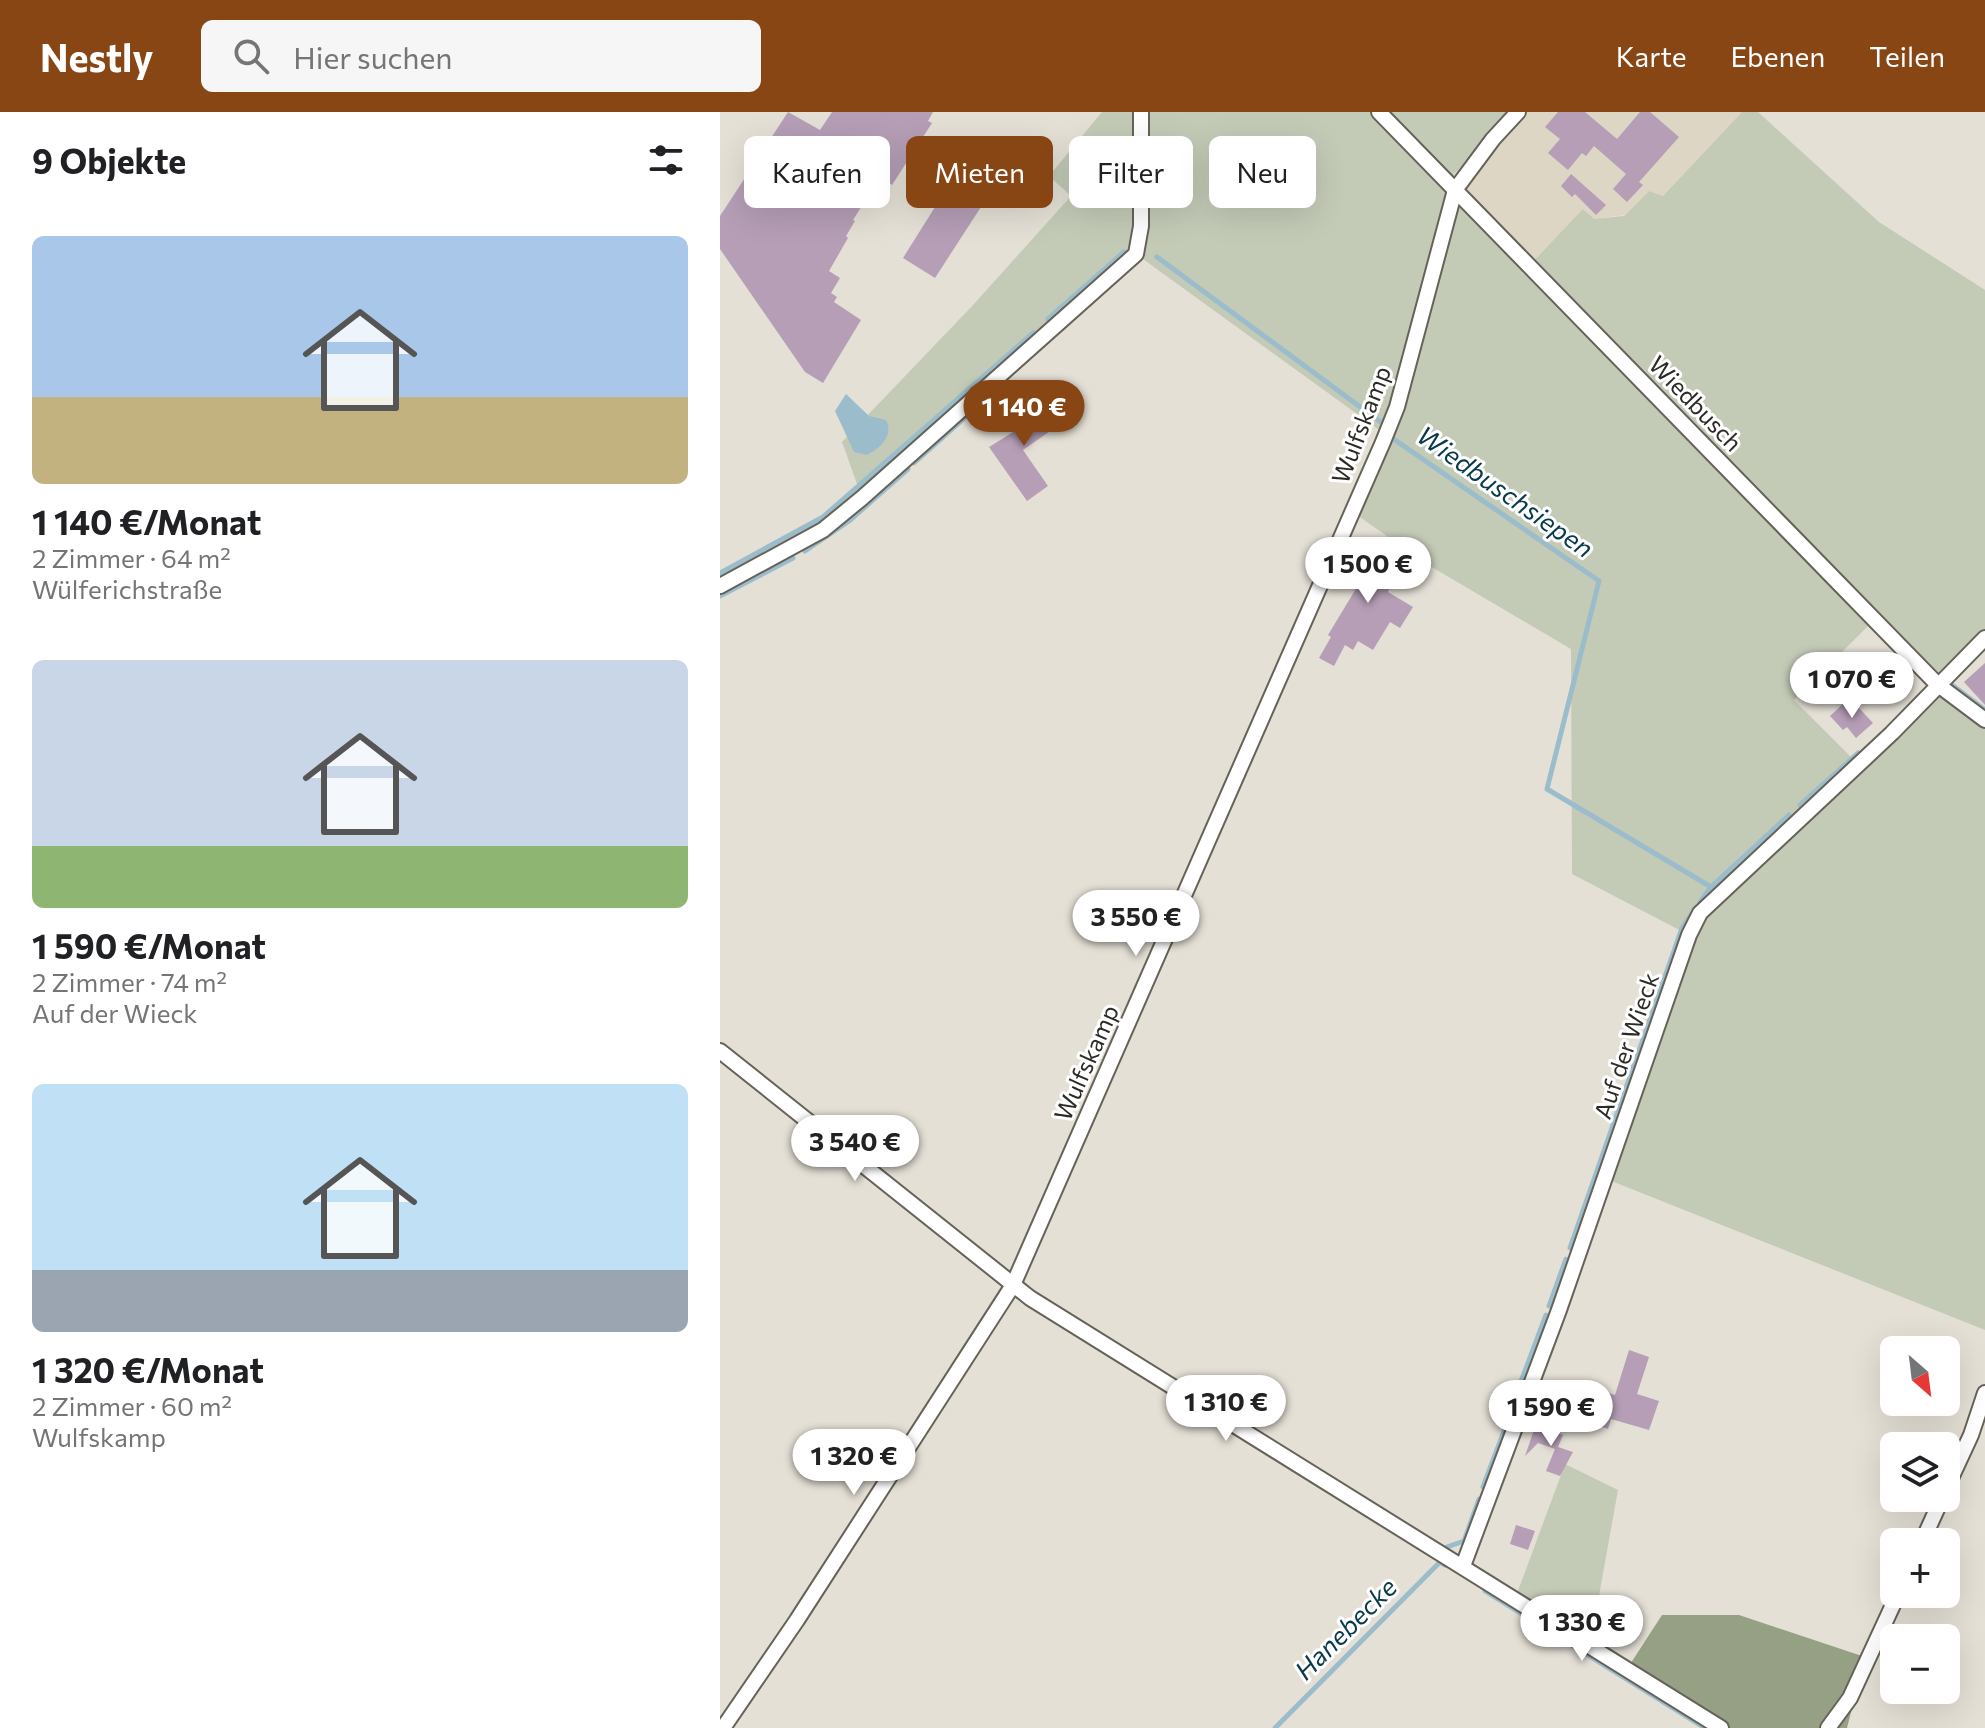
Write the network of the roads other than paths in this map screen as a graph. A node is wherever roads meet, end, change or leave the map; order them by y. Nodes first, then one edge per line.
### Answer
1 (1141, 112) edge
2 (1379, 112) edge
3 (1518, 112) edge
4 (1455, 190) junction
5 (720, 586) edge
6 (1985, 638) edge
7 (1937, 684) junction
8 (1985, 720) edge
9 (720, 1051) edge
10 (1013, 1285) junction
11 (1985, 1393) edge
12 (1978, 1438) edge
13 (1960, 1467) edge
14 (1463, 1566) junction
15 (1892, 1608) edge
16 (723, 1728) edge
17 (1721, 1728) edge
18 (1828, 1728) edge

1 - 5 street
2 - 4 street, Wiedbusch
3 - 4 street, Wulfskamp
4 - 7 street, Wiedbusch
4 - 10 street, Wulfskamp
6 - 7 street, Auf der Wieck
7 - 8 street, Wiedbusch
7 - 14 street, Auf der Wieck
9 - 10 street
10 - 14 street
10 - 16 street, Wulfskamp
11 - 12 street
12 - 13 street
14 - 17 street
15 - 18 street

